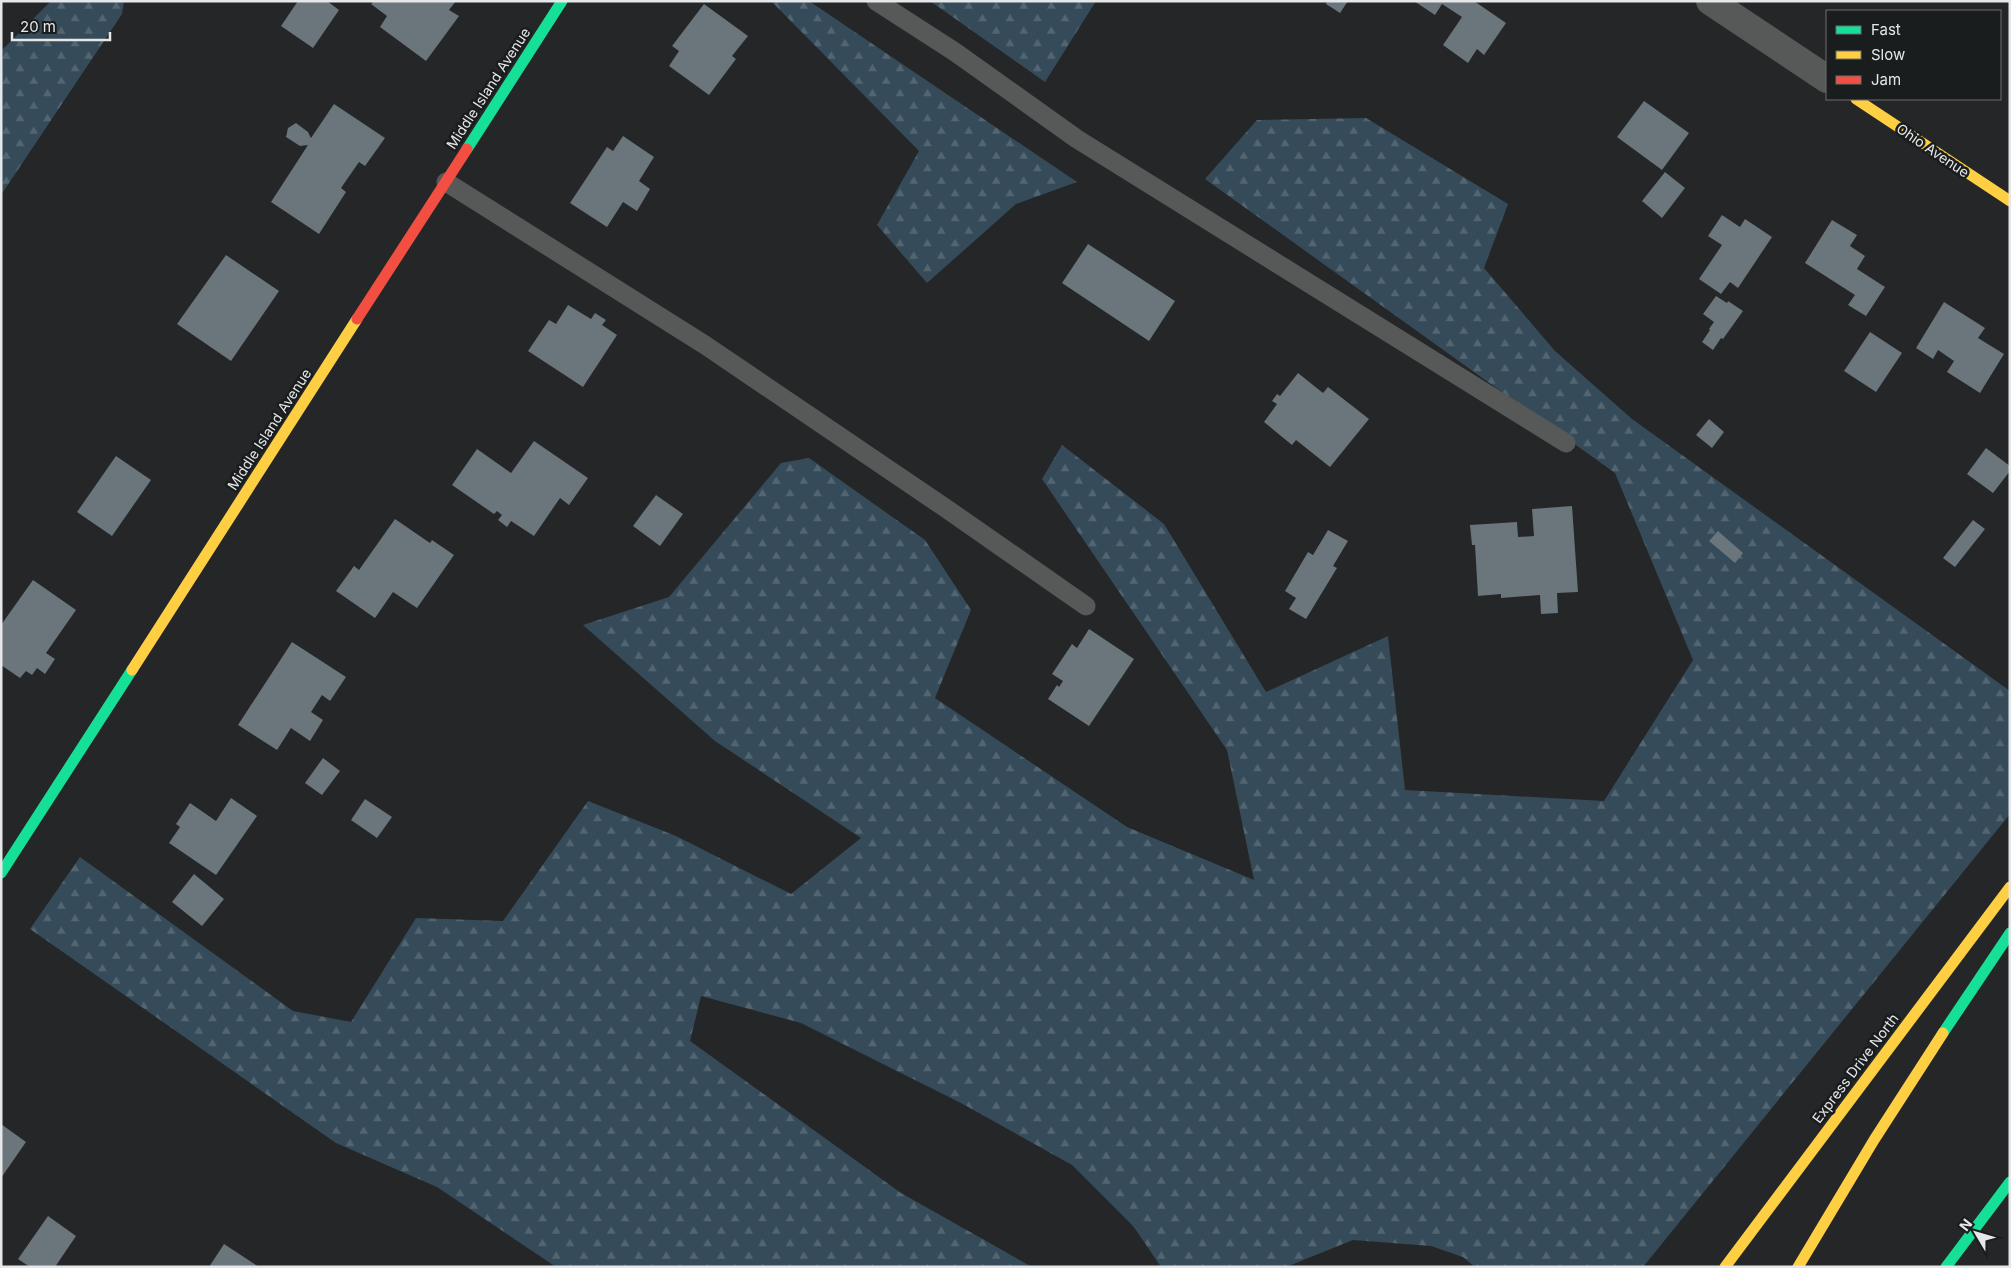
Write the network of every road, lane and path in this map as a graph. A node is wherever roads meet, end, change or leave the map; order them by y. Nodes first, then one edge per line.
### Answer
1 (562, 1) edge
2 (876, 1) edge
3 (1710, 1) edge
4 (1826, 78) edge
5 (1858, 100) edge
6 (446, 182) junction
7 (2010, 201) edge
8 (1566, 443) dead end
9 (1086, 606) dead end
10 (1, 873) edge
11 (2010, 887) edge
12 (2010, 933) edge
13 (2010, 1182) edge
14 (1725, 1267) edge
15 (1798, 1267) edge
16 (1946, 1267) edge

1 - 6 main road, Middle Island Avenue
2 - 8 lane
3 - 4 street
5 - 7 main road, Ohio Avenue
6 - 9 lane
6 - 10 main road, Middle Island Avenue
11 - 14 main road, Express Drive North
12 - 15 main road
13 - 16 main road

